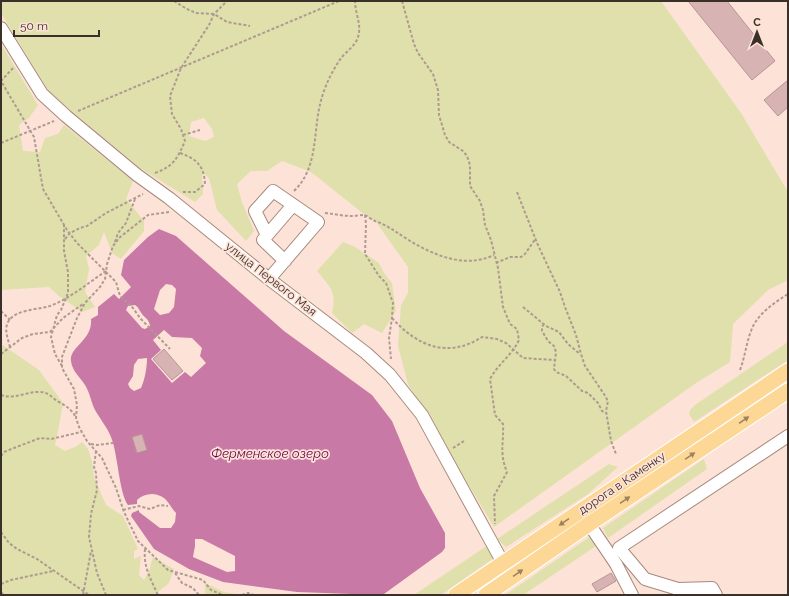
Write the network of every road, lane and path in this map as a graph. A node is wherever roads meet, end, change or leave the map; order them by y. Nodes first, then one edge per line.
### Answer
1 (174, 1) edge
2 (227, 1) edge
3 (339, 1) edge
4 (355, 1) edge
5 (402, 1) edge
6 (214, 14) junction
7 (250, 26) dead end
8 (1, 28) edge
9 (21, 60) junction
10 (181, 68) junction
11 (1, 81) edge
12 (61, 118) junction
13 (200, 130) dead end
14 (30, 131) junction
15 (183, 135) junction
16 (1, 143) edge
17 (180, 153) junction
18 (137, 175) junction
19 (154, 187) junction
20 (516, 192) dead end
21 (135, 198) junction
22 (169, 198) junction
23 (292, 205) junction
24 (186, 212) junction
25 (365, 215) junction
26 (313, 218) junction
27 (64, 224) junction
28 (70, 233) junction
29 (267, 235) junction
30 (536, 238) junction
31 (64, 240) junction
32 (115, 243) junction
33 (494, 255) junction
34 (285, 261) junction
35 (496, 263) junction
36 (107, 272) junction
37 (269, 279) junction
38 (788, 294) edge
39 (66, 298) junction
40 (85, 304) junction
41 (523, 307) dead end
42 (1, 311) edge
43 (392, 318) junction
44 (10, 320) junction
45 (544, 324) junction
46 (53, 329) junction
47 (1, 331) edge
48 (6, 332) junction
49 (10, 347) junction
50 (170, 349) dead end
51 (513, 351) junction
52 (2, 353) edge
53 (580, 354) junction
54 (554, 360) junction
55 (62, 368) junction
56 (740, 370) dead end
57 (788, 371) edge
58 (390, 375) junction
59 (788, 391) edge
60 (1, 395) edge
61 (606, 413) junction
62 (76, 418) junction
63 (82, 432) junction
64 (788, 436) edge
65 (113, 443) dead end
66 (90, 444) junction
67 (96, 451) junction
68 (616, 454) dead end
69 (1, 456) edge
70 (168, 506) dead end
71 (123, 510) junction
72 (589, 524) junction
73 (496, 531) dead end
74 (1, 532) edge
75 (145, 549) junction
76 (91, 550) junction
77 (503, 563) junction
78 (53, 571) junction
79 (175, 573) junction
80 (1, 584) edge
81 (1, 592) edge
82 (84, 592) junction
83 (4, 595) edge
84 (83, 595) edge
85 (89, 595) edge
86 (106, 595) edge
87 (158, 595) edge
88 (199, 595) edge
89 (223, 595) edge
90 (242, 595) edge
91 (254, 595) edge
92 (456, 595) edge
93 (486, 595) edge
94 (632, 595) edge
95 (716, 595) edge

1 - 6 path
2 - 6 path
3 - 10 path
4 - 23 path
5 - 33 path
6 - 7 path
6 - 10 path
8 - 9 street, улица Первого Мая
9 - 11 path
9 - 12 street, улица Первого Мая
10 - 12 path
10 - 15 path
11 - 14 path
12 - 14 path
12 - 18 street, улица Первого Мая
13 - 15 path
14 - 16 path
14 - 27 path
15 - 17 path
17 - 18 path
17 - 22 path
18 - 19 street, улица Первого Мая
19 - 21 path
19 - 22 street, улица Первого Мая
20 - 30 path
21 - 28 path
21 - 32 path
22 - 24 street, улица Первого Мая
23 - 26 street
23 - 29 street
23 - 29 street
24 - 32 path
24 - 37 street, улица Первого Мая
25 - 26 path
25 - 33 path
25 - 43 path
26 - 34 street
27 - 28 path
27 - 31 path
28 - 31 path
28 - 36 path
29 - 34 street
30 - 35 path
30 - 53 path
31 - 39 path
32 - 36 path
33 - 35 path
34 - 37 street
35 - 51 path
36 - 39 path
36 - 40 path
36 - 50 path
37 - 58 street, улица Первого Мая
38 - 56 path
39 - 44 path
39 - 46 path
40 - 46 path
40 - 55 path
41 - 45 path
42 - 44 path
43 - 51 path
43 - 58 path
44 - 48 path
45 - 53 path
45 - 54 path
46 - 49 path
46 - 55 path
47 - 48 path
48 - 49 path
49 - 52 path
51 - 54 path
51 - 73 path
53 - 61 path
54 - 61 path
55 - 62 path
57 -> 77 main road, дорога в Каменку
58 - 77 street, улица Первого Мая
72 -> 59 main road, дорога в Каменку
60 - 62 path
61 - 68 path
62 - 63 path
63 - 66 path
63 - 69 path
64 - 95 street
65 - 66 path
66 - 67 path
67 - 71 path
67 - 76 path
70 - 71 path
71 - 75 path
93 -> 72 main road, дорога в Каменку
72 - 94 street
74 - 78 path
75 - 79 path
75 - 87 path
76 - 82 path
76 - 86 path
77 - 92 main road, дорога в Каменку
78 - 80 path
78 - 82 path
79 - 88 path
79 - 89 path
81 - 83 path
82 - 84 path
82 - 85 path
90 - 91 path

